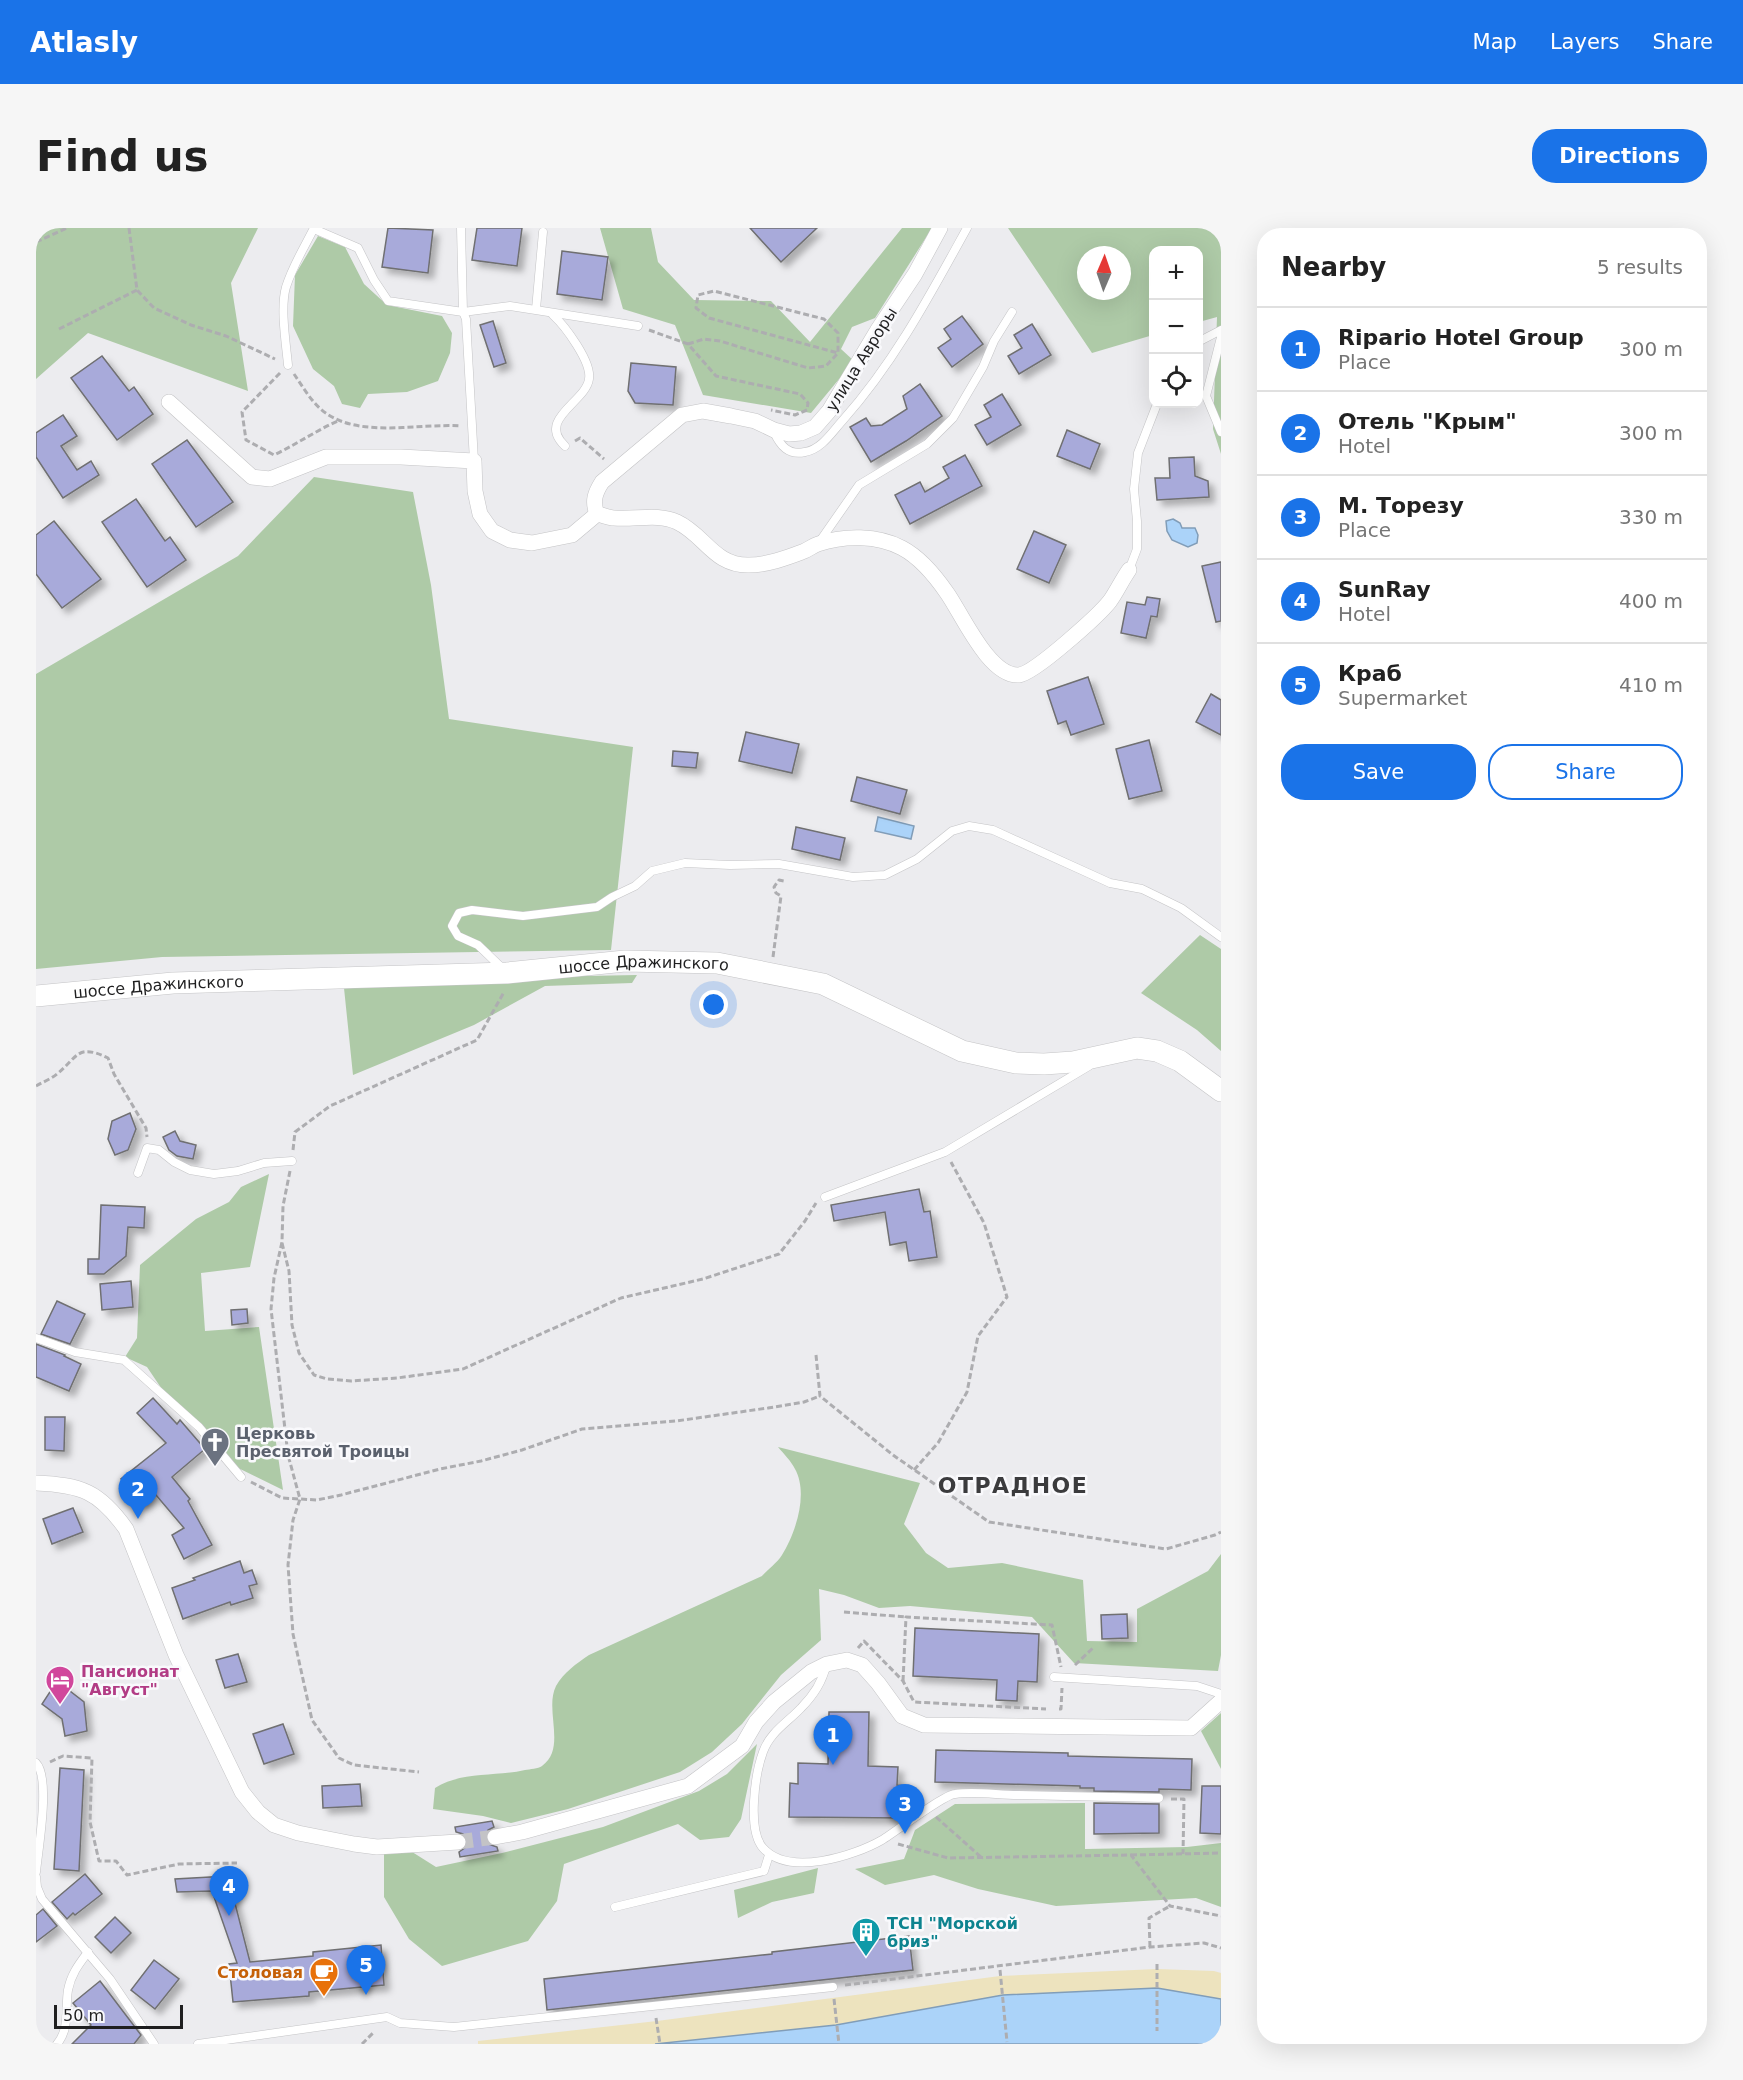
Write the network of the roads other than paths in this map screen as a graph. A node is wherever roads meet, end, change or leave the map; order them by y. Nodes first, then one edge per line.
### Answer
1 (461, 228) edge
2 (940, 228) edge
3 (967, 228) edge
4 (314, 229) edge
5 (543, 232) dead end
6 (536, 309) junction
7 (463, 312) junction
8 (1012, 312) dead end
9 (551, 314) junction
10 (638, 326) road end
11 (1221, 330) edge
12 (1221, 337) edge
13 (1203, 339) edge
14 (288, 365) road end
15 (169, 402) dead end
16 (1155, 408) edge
17 (774, 430) junction
18 (1221, 432) edge
19 (565, 446) dead end
20 (474, 461) junction
21 (597, 514) junction
22 (817, 544) junction
23 (1129, 570) joint
24 (1221, 937) edge
25 (507, 973) junction
26 (36, 996) edge
27 (1104, 1056) junction
28 (1221, 1091) edge
29 (292, 1161) road end
30 (138, 1173) dead end
31 (825, 1197) road end
32 (36, 1338) edge
33 (242, 1477) road end
34 (36, 1483) edge
35 (827, 1664) junction
36 (1058, 1677) road end
37 (1221, 1694) edge
38 (1221, 1701) edge
39 (38, 1765) edge
40 (1160, 1798) road end
41 (495, 1837) tunnel mouth
42 (458, 1842) tunnel mouth
43 (769, 1855) junction
44 (36, 1872) edge
45 (36, 1877) edge
46 (615, 1907) dead end
47 (88, 1952) junction
48 (833, 1991) road end
49 (57, 2044) edge
50 (154, 2044) edge
51 (198, 2044) edge

1 - 7 lane
2 - 17 street, улица Авроры
3 - 17 lane
4 - 7 lane
4 - 14 lane
5 - 6 lane
6 - 7 lane
6 - 9 lane
7 - 20 lane
8 - 22 lane
9 - 10 lane
9 - 19 lane
11 - 13 lane
12 - 18 lane
15 - 20 street
16 - 23 lane
17 - 21 street, улица Авроры
20 - 21 street
21 - 22 street
22 - 23 street
24 - 25 lane
25 - 26 main road, шоссе Дражинского
25 - 27 main road, шоссе Дражинского
27 - 28 main road, шоссе Дражинского
27 - 31 lane
29 - 30 lane
32 - 33 lane
34 - 42 street
35 - 38 street
35 - 41 street
35 - 43 lane
36 - 37 lane
39 - 44 lane
40 - 43 lane
43 - 46 lane
45 - 47 lane
47 - 49 lane
47 - 50 lane
48 - 51 lane

